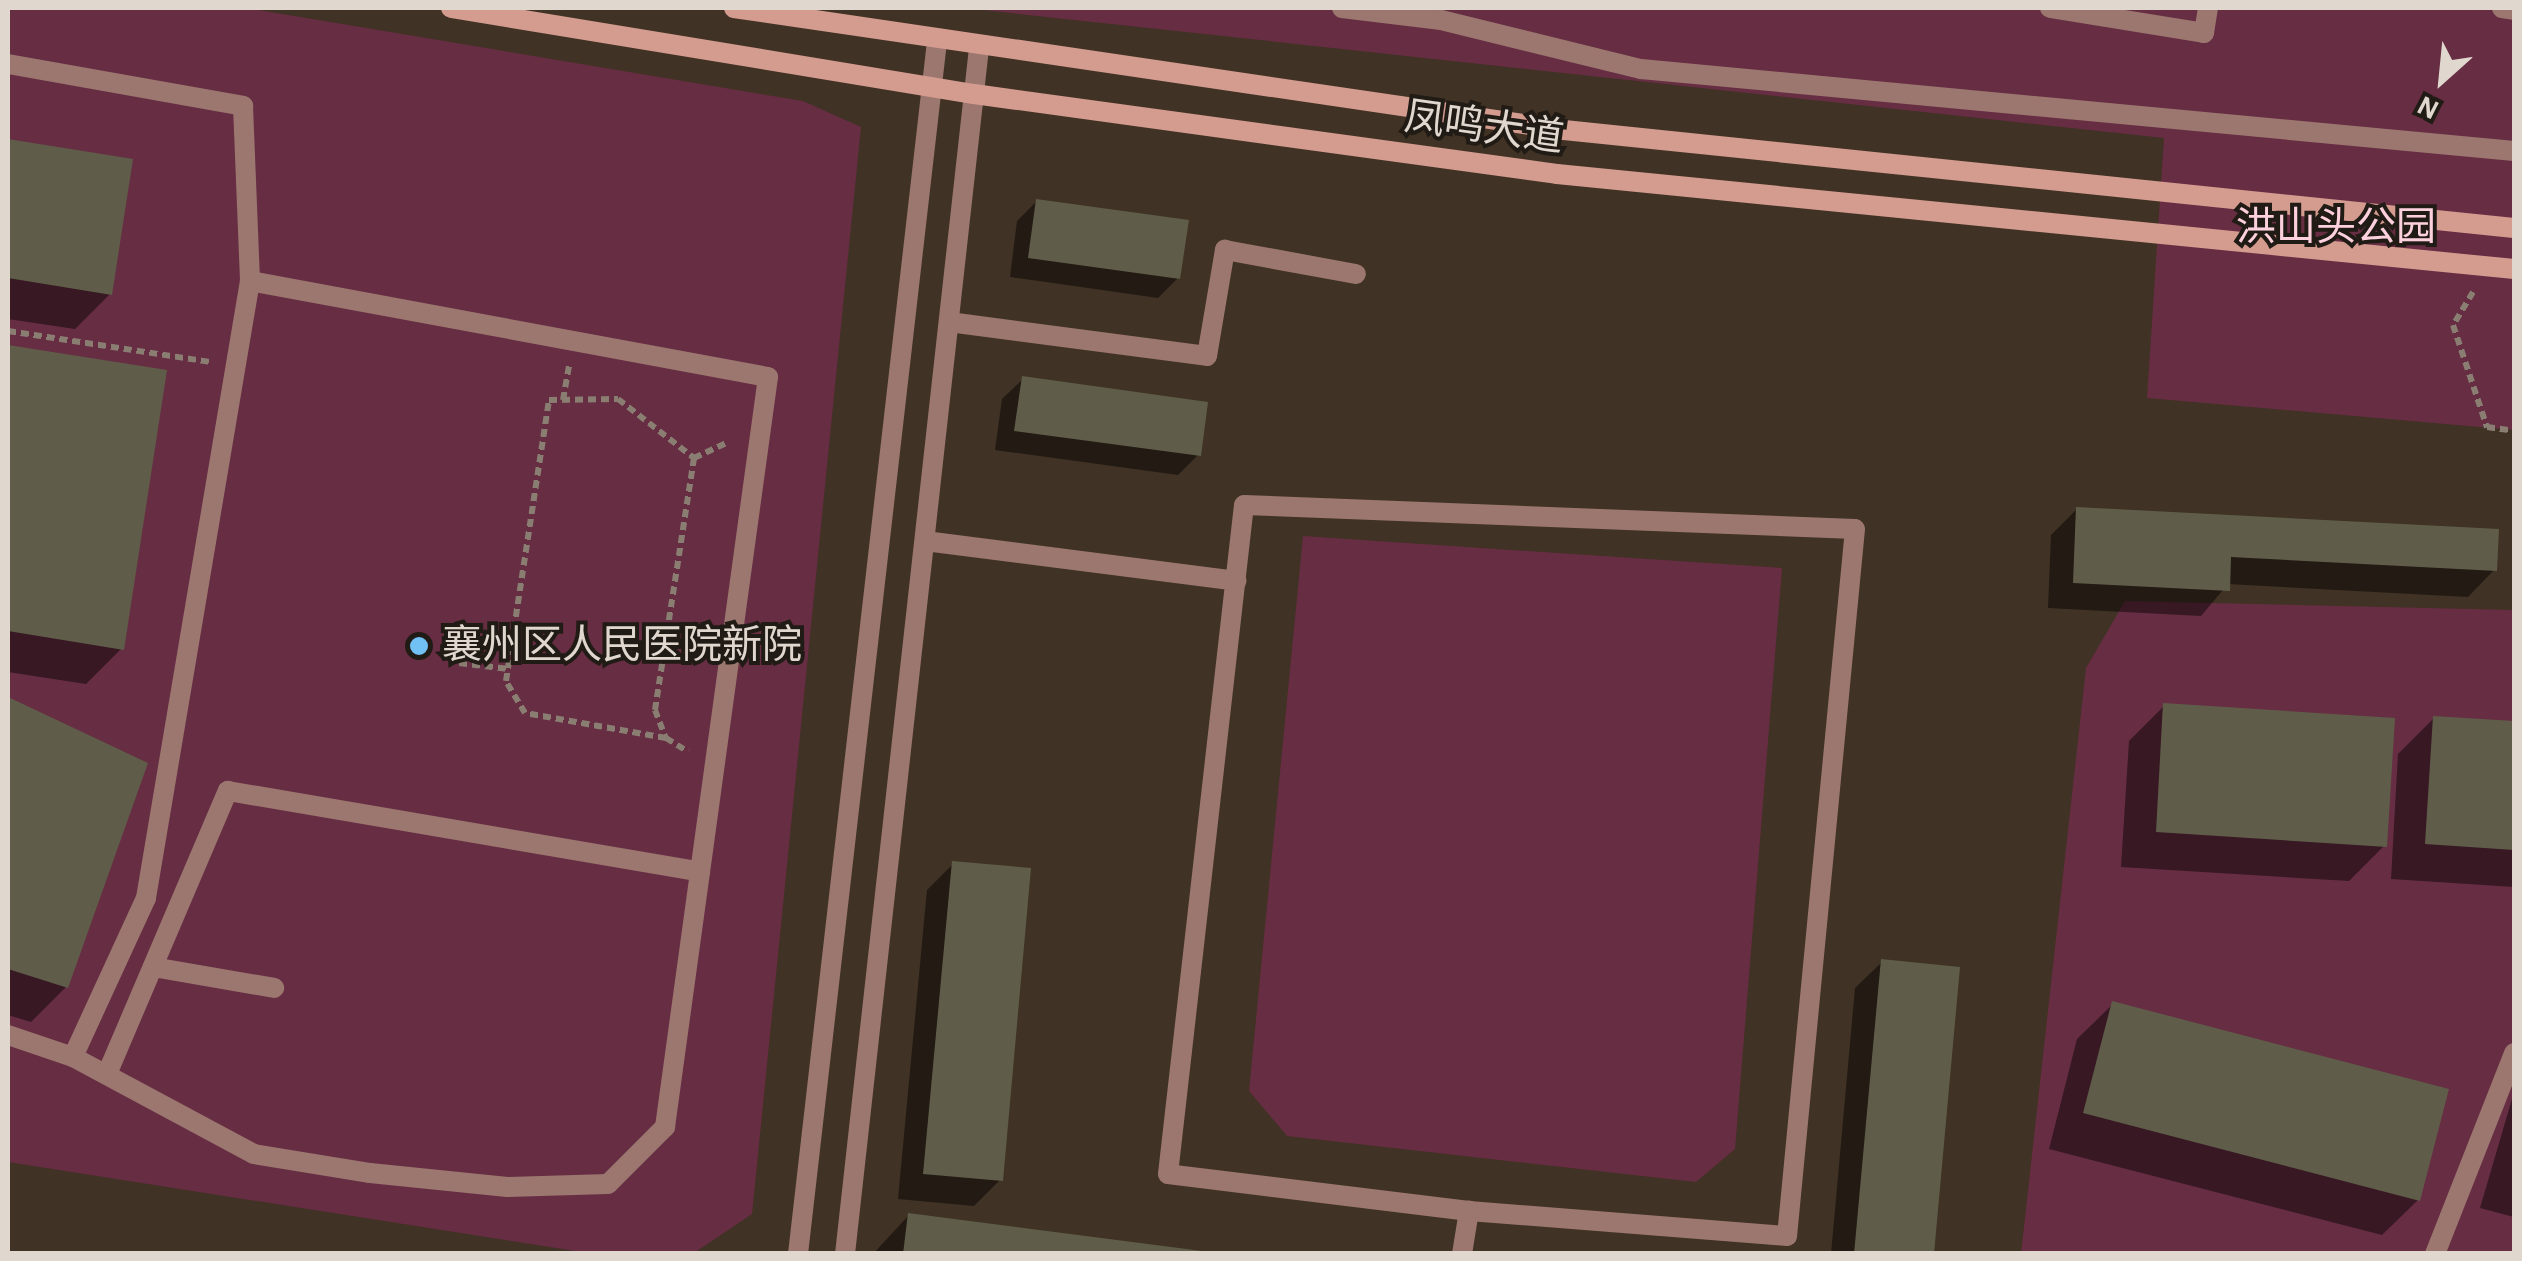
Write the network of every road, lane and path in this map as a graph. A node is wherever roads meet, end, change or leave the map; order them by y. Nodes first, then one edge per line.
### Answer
1 (452, 8) edge
2 (734, 8) edge
3 (1342, 8) edge
4 (2050, 8) edge
5 (2208, 8) edge
6 (2502, 8) edge
7 (2514, 10) edge
8 (937, 42) junction
9 (980, 48) junction
10 (8, 64) edge
11 (930, 87) junction
12 (974, 94) junction
13 (2514, 151) edge
14 (2514, 228) edge
15 (2490, 266) junction
16 (2514, 269) edge
17 (1356, 274) dead end
18 (250, 281) junction
19 (949, 322) junction
20 (8, 331) edge
21 (236, 366) junction
22 (2514, 430) edge
23 (925, 541) junction
24 (1236, 582) junction
25 (459, 663) dead end
26 (508, 668) junction
27 (666, 738) junction
28 (714, 769) junction
29 (700, 872) junction
30 (153, 967) junction
31 (274, 988) dead end
32 (8, 1035) edge
33 (2514, 1053) edge
34 (73, 1058) junction
35 (107, 1074) junction
36 (1469, 1211) junction
37 (798, 1254) edge
38 (845, 1254) edge
39 (1462, 1254) edge
40 (2434, 1254) edge

1 - 11 main road, 凤鸣大道
2 - 8 main road, 凤鸣大道
3 - 13 street
4 - 5 street
6 - 7 street
8 - 9 main road, 凤鸣大道
8 - 11 street
9 - 12 street
9 - 14 main road, 凤鸣大道
10 - 18 street
11 - 12 main road, 凤鸣大道
11 - 37 street
12 - 15 main road, 凤鸣大道
12 - 19 street
15 - 16 main road, 凤鸣大道
15 - 22 path
17 - 19 street
18 - 21 street
18 - 28 street
19 - 23 street
20 - 21 path
21 - 34 street
23 - 24 street
23 - 38 street
24 - 36 street
24 - 36 street
25 - 26 path
26 - 27 path
26 - 27 path
27 - 28 path
28 - 29 street
29 - 30 street
29 - 35 street
30 - 31 street
30 - 35 street
32 - 34 street
33 - 40 street
34 - 35 street
36 - 39 street

